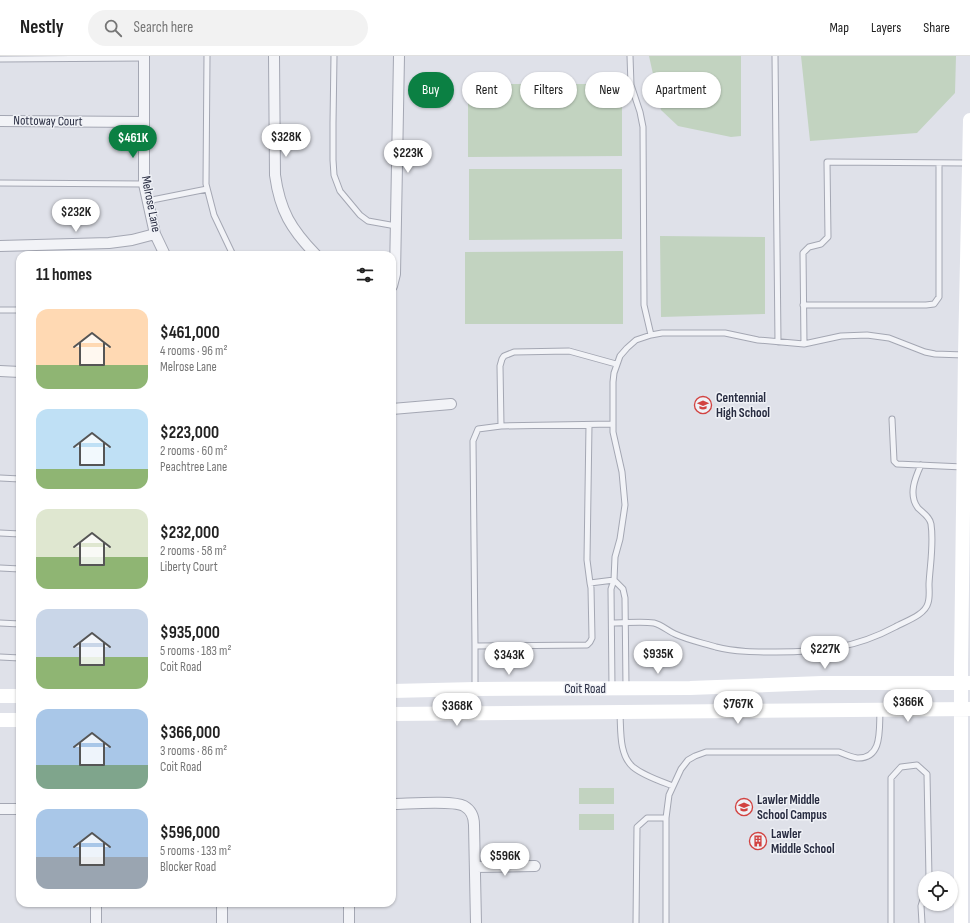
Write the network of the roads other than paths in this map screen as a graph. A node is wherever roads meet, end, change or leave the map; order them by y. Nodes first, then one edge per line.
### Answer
1 (207, 56) edge
2 (274, 56) edge
3 (334, 56) edge
4 (399, 56) edge
5 (630, 56) edge
6 (775, 56) edge
7 (144, 57) edge
8 (0, 59) edge
9 (970, 120) edge
10 (0, 121) edge
11 (144, 122) junction
12 (939, 163) junction
13 (969, 163) edge
14 (0, 183) edge
15 (144, 184) junction
16 (207, 189) junction
17 (147, 201) junction
18 (396, 226) junction
19 (156, 234) junction
20 (0, 246) edge
21 (163, 251) edge
22 (231, 251) edge
23 (312, 251) edge
24 (395, 251) edge
25 (804, 305) junction
26 (0, 310) edge
27 (16, 310) edge
28 (651, 335) junction
29 (778, 342) junction
30 (804, 344) junction
31 (968, 355) edge
32 (616, 364) junction
33 (0, 372) edge
34 (16, 372) edge
35 (451, 404) dead end
36 (396, 409) edge
37 (892, 419) dead end
38 (613, 424) junction
39 (589, 425) junction
40 (501, 426) junction
41 (921, 465) junction
42 (967, 468) edge
43 (0, 478) edge
44 (16, 479) edge
45 (0, 534) edge
46 (16, 534) edge
47 (0, 568) edge
48 (16, 569) edge
49 (614, 580) junction
50 (590, 583) junction
51 (0, 623) edge
52 (612, 623) junction
53 (625, 623) junction
54 (16, 624) edge
55 (475, 646) junction
56 (0, 657) edge
57 (16, 658) edge
58 (966, 683) edge
59 (475, 689) junction
60 (612, 689) junction
61 (626, 689) junction
62 (396, 691) edge
63 (0, 696) edge
64 (16, 696) edge
65 (966, 709) edge
66 (880, 711) junction
67 (620, 712) junction
68 (396, 714) edge
69 (0, 720) edge
70 (16, 720) edge
71 (673, 786) junction
72 (396, 804) edge
73 (0, 809) edge
74 (16, 809) edge
75 (666, 818) junction
76 (535, 866) dead end
77 (475, 867) junction
78 (929, 871) edge
79 (96, 907) edge
80 (222, 907) edge
81 (349, 907) edge
82 (921, 911) edge
83 (96, 923) edge
84 (222, 923) edge
85 (349, 923) edge
86 (476, 923) edge
87 (636, 923) edge
88 (666, 923) edge
89 (891, 923) edge
90 (922, 923) edge
91 (961, 923) edge

1 - 16 lane
2 - 23 street
3 - 18 lane
4 - 18 street
5 - 28 lane
6 - 29 lane
7 - 8 lane
7 - 11 street, Melrose Lane
9 - 13 main road
10 - 11 street, Nottoway Court
11 - 15 street, Melrose Lane
12 - 13 lane
12 - 25 lane
12 - 25 lane
13 - 31 main road
14 - 15 lane
15 - 17 street, Melrose Lane
16 - 17 lane
16 - 22 lane
17 - 19 street, Melrose Lane
18 - 24 street
19 - 20 street
19 - 21 street, Melrose Lane
25 - 30 lane
26 - 27 lane
28 - 29 lane
28 - 32 lane
29 - 30 lane
30 - 31 lane
31 - 42 main road
32 - 38 lane
32 - 40 lane
33 - 34 street
35 - 36 street
37 - 41 lane
38 - 39 lane
38 - 49 lane
39 - 40 lane
39 - 50 lane
40 - 55 lane
41 - 42 lane
41 - 53 lane
42 - 58 main road
43 - 44 lane
45 - 46 lane
47 - 48 lane
49 - 50 lane
49 - 52 lane
49 - 53 lane
50 - 55 lane
51 - 54 lane
52 - 53 lane
52 - 60 lane
53 - 61 lane
55 - 59 lane
56 - 57 lane
58 - 61 main road, Coit Road
58 - 65 main road
59 - 60 main road, Coit Road
59 - 62 main road, Coit Road
60 - 61 main road, Coit Road
60 - 67 main road
61 - 67 main road
63 - 64 main road
65 - 66 main road, Coit Road
65 - 91 main road
66 - 67 main road, Coit Road
66 - 71 lane
67 - 68 main road, Coit Road
67 - 71 lane
69 - 70 main road
71 - 75 lane
72 - 77 street
73 - 74 street
75 - 87 lane
75 - 88 lane
76 - 77 street
77 - 86 street
78 - 89 lane
79 - 83 street
80 - 84 street
81 - 85 street
82 - 90 lane

